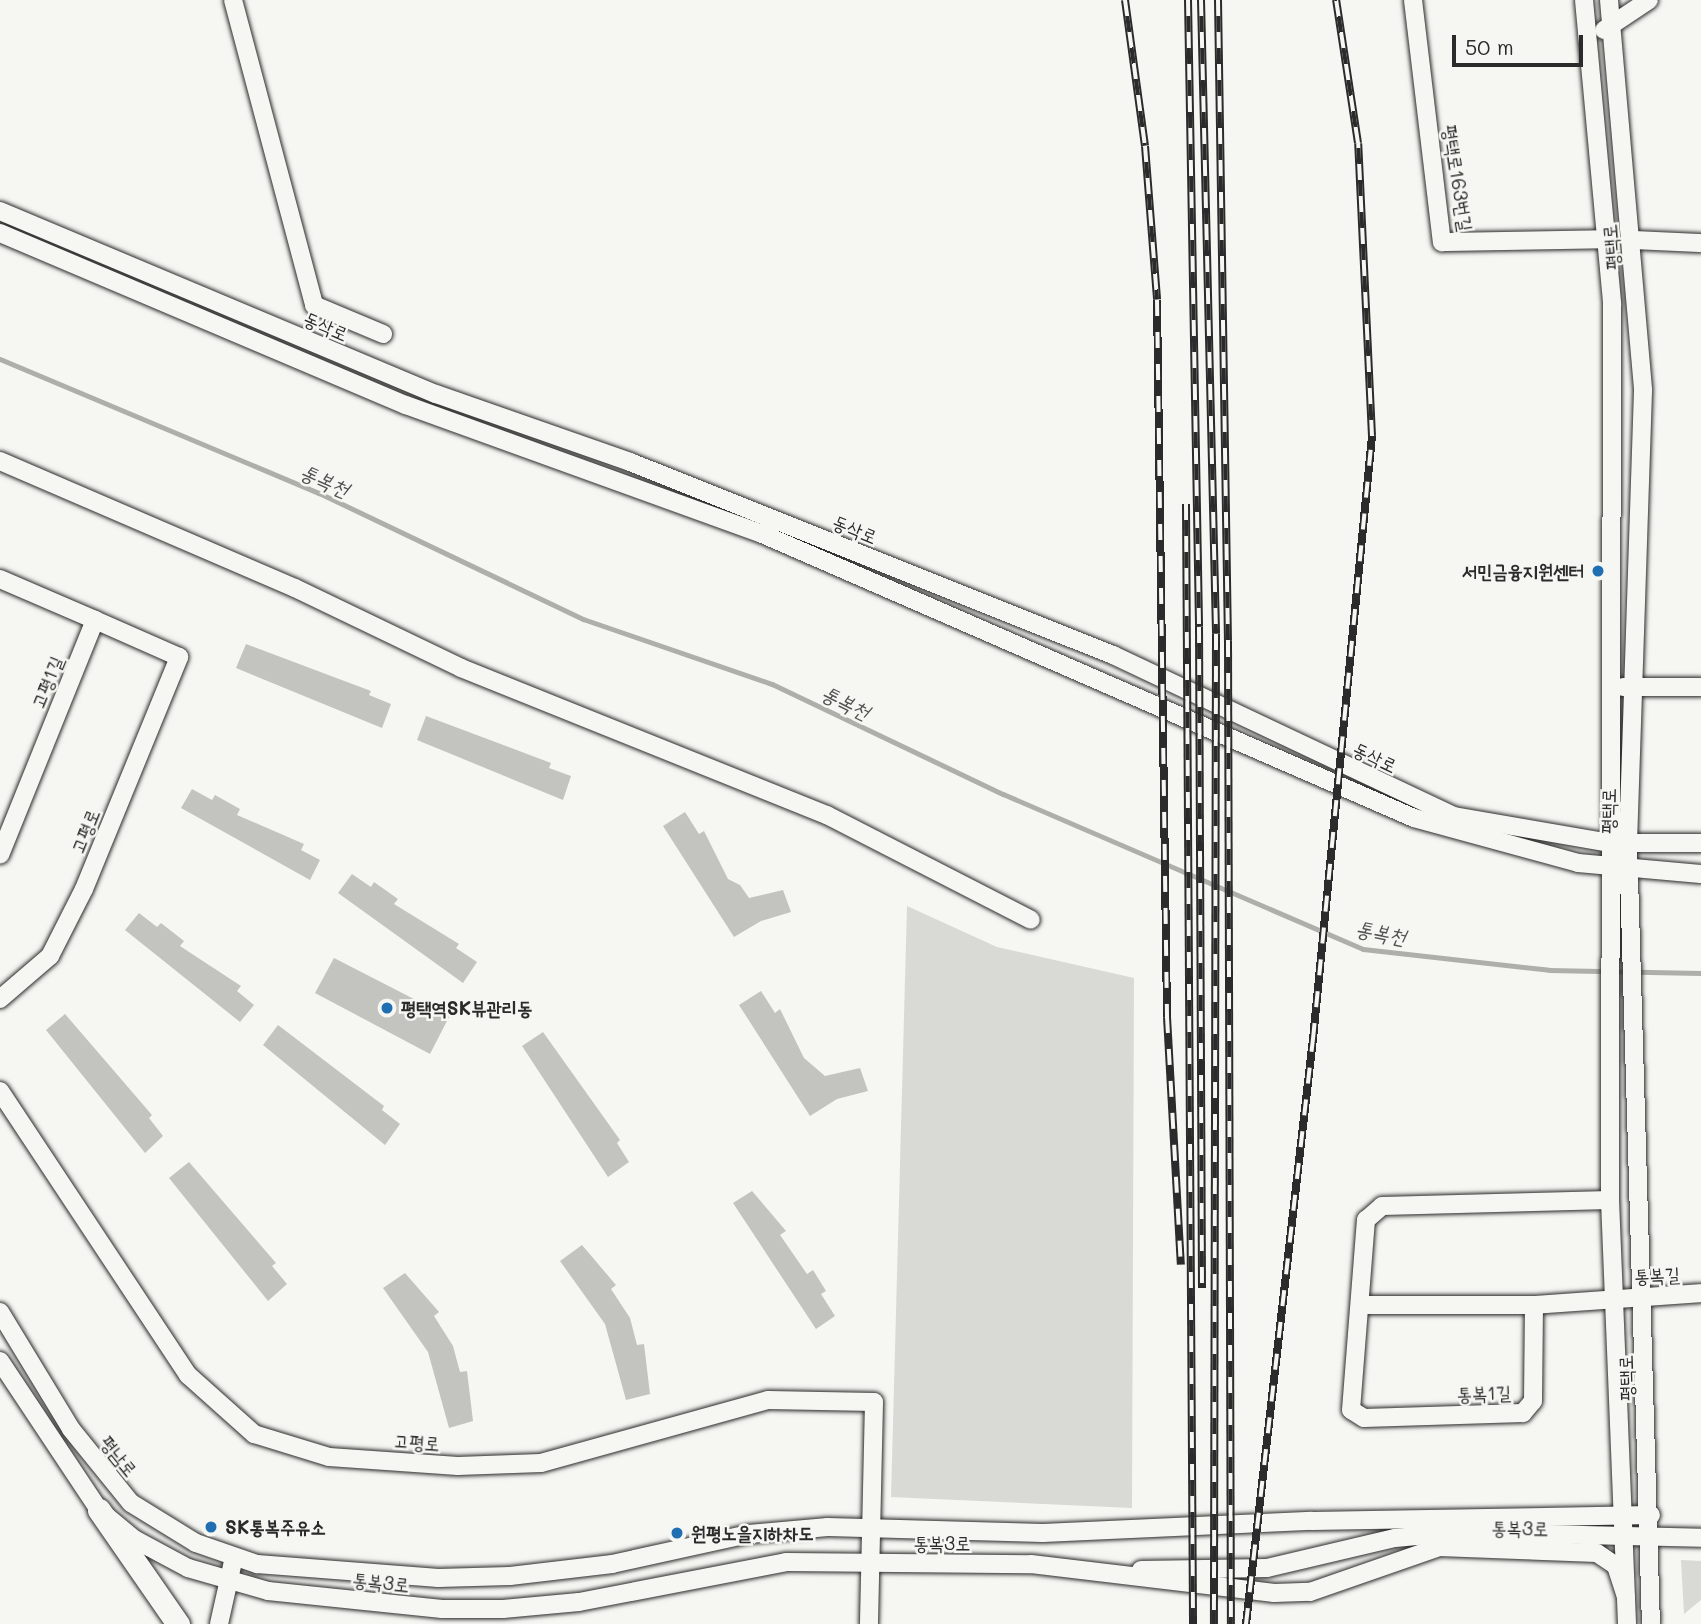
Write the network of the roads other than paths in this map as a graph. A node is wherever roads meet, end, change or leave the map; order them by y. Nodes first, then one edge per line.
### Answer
1 (233, 0) edge
2 (1413, 0) edge
3 (1584, 0) edge
4 (1609, 0) edge
5 (1649, 0) edge
6 (1611, 27) junction
7 (1588, 37) junction
8 (0, 211) edge
9 (0, 233) edge
10 (1609, 239) junction
11 (1632, 240) junction
12 (1701, 243) edge
13 (383, 334) dead end
14 (0, 461) edge
15 (0, 579) edge
16 (95, 620) junction
17 (1613, 687) junction
18 (1635, 687) junction
19 (1701, 687) edge
20 (1619, 842) junction
21 (1701, 843) edge
22 (0, 855) edge
23 (1609, 866) junction
24 (1629, 867) junction
25 (1701, 874) edge
26 (1031, 920) dead end
27 (0, 999) edge
28 (0, 1091) edge
29 (1610, 1200) junction
30 (1701, 1293) edge
31 (1644, 1295) junction
32 (1615, 1299) junction
33 (1360, 1305) junction
34 (1534, 1305) junction
35 (0, 1312) edge
36 (0, 1361) edge
37 (99, 1510) junction
38 (1651, 1515) junction
39 (1624, 1516) junction
40 (872, 1530) junction
41 (1650, 1537) junction
42 (1625, 1538) junction
43 (1701, 1538) edge
44 (234, 1557) junction
45 (869, 1563) junction
46 (1104, 1572) junction
47 (228, 1583) junction
48 (1626, 1596) junction
49 (178, 1624) edge
50 (219, 1624) edge
51 (869, 1624) edge
52 (1627, 1624) edge
53 (1651, 1624) edge

1 - 13 street
2 - 10 street, 평택로163번길
3 - 7 street, 평택로
4 - 6 street, 평택로
5 - 6 street
6 - 7 street
6 - 11 street, 평택로
7 - 10 street, 평택로
8 - 20 street, 동삭로
9 - 23 street, 동삭로
10 - 17 street, 평택로
11 - 12 street
11 - 18 street, 평택로
14 - 26 street
15 - 16 street
16 - 22 street, 고평1길
16 - 27 street, 고평로
17 - 18 street
17 - 20 street, 평택로
18 - 19 street
18 - 20 street, 평택로
20 - 21 street, 동삭로
20 - 23 street, 평택로
20 - 24 street, 평택로
23 - 24 street, 동삭로
23 - 29 street, 평택로
24 - 25 street, 동삭로
24 - 31 street, 평택로
28 - 40 street, 고평로
29 - 32 street, 평택로
29 - 33 street, 통복1길
30 - 31 street, 통복길
31 - 32 street, 통복길
31 - 38 street, 평택로
32 - 34 street, 통복길
32 - 39 street, 평택로
33 - 34 street
33 - 34 street, 통복1길
35 - 44 street, 평남로
36 - 37 street
37 - 47 street
37 - 49 main road
38 - 39 street, 통복3로
38 - 41 street, 평택로
39 - 40 street, 통복3로
39 - 42 street, 평택로
40 - 44 street, 통복3로
40 - 45 street
41 - 42 street
41 - 43 street
41 - 53 street, 평택로
42 - 46 street
42 - 48 street, 평택로
44 - 47 street
45 - 46 street, 통복3로
45 - 47 street, 통복3로
45 - 51 street
46 - 48 street, 통복3로
47 - 50 street
48 - 52 street, 평택로

